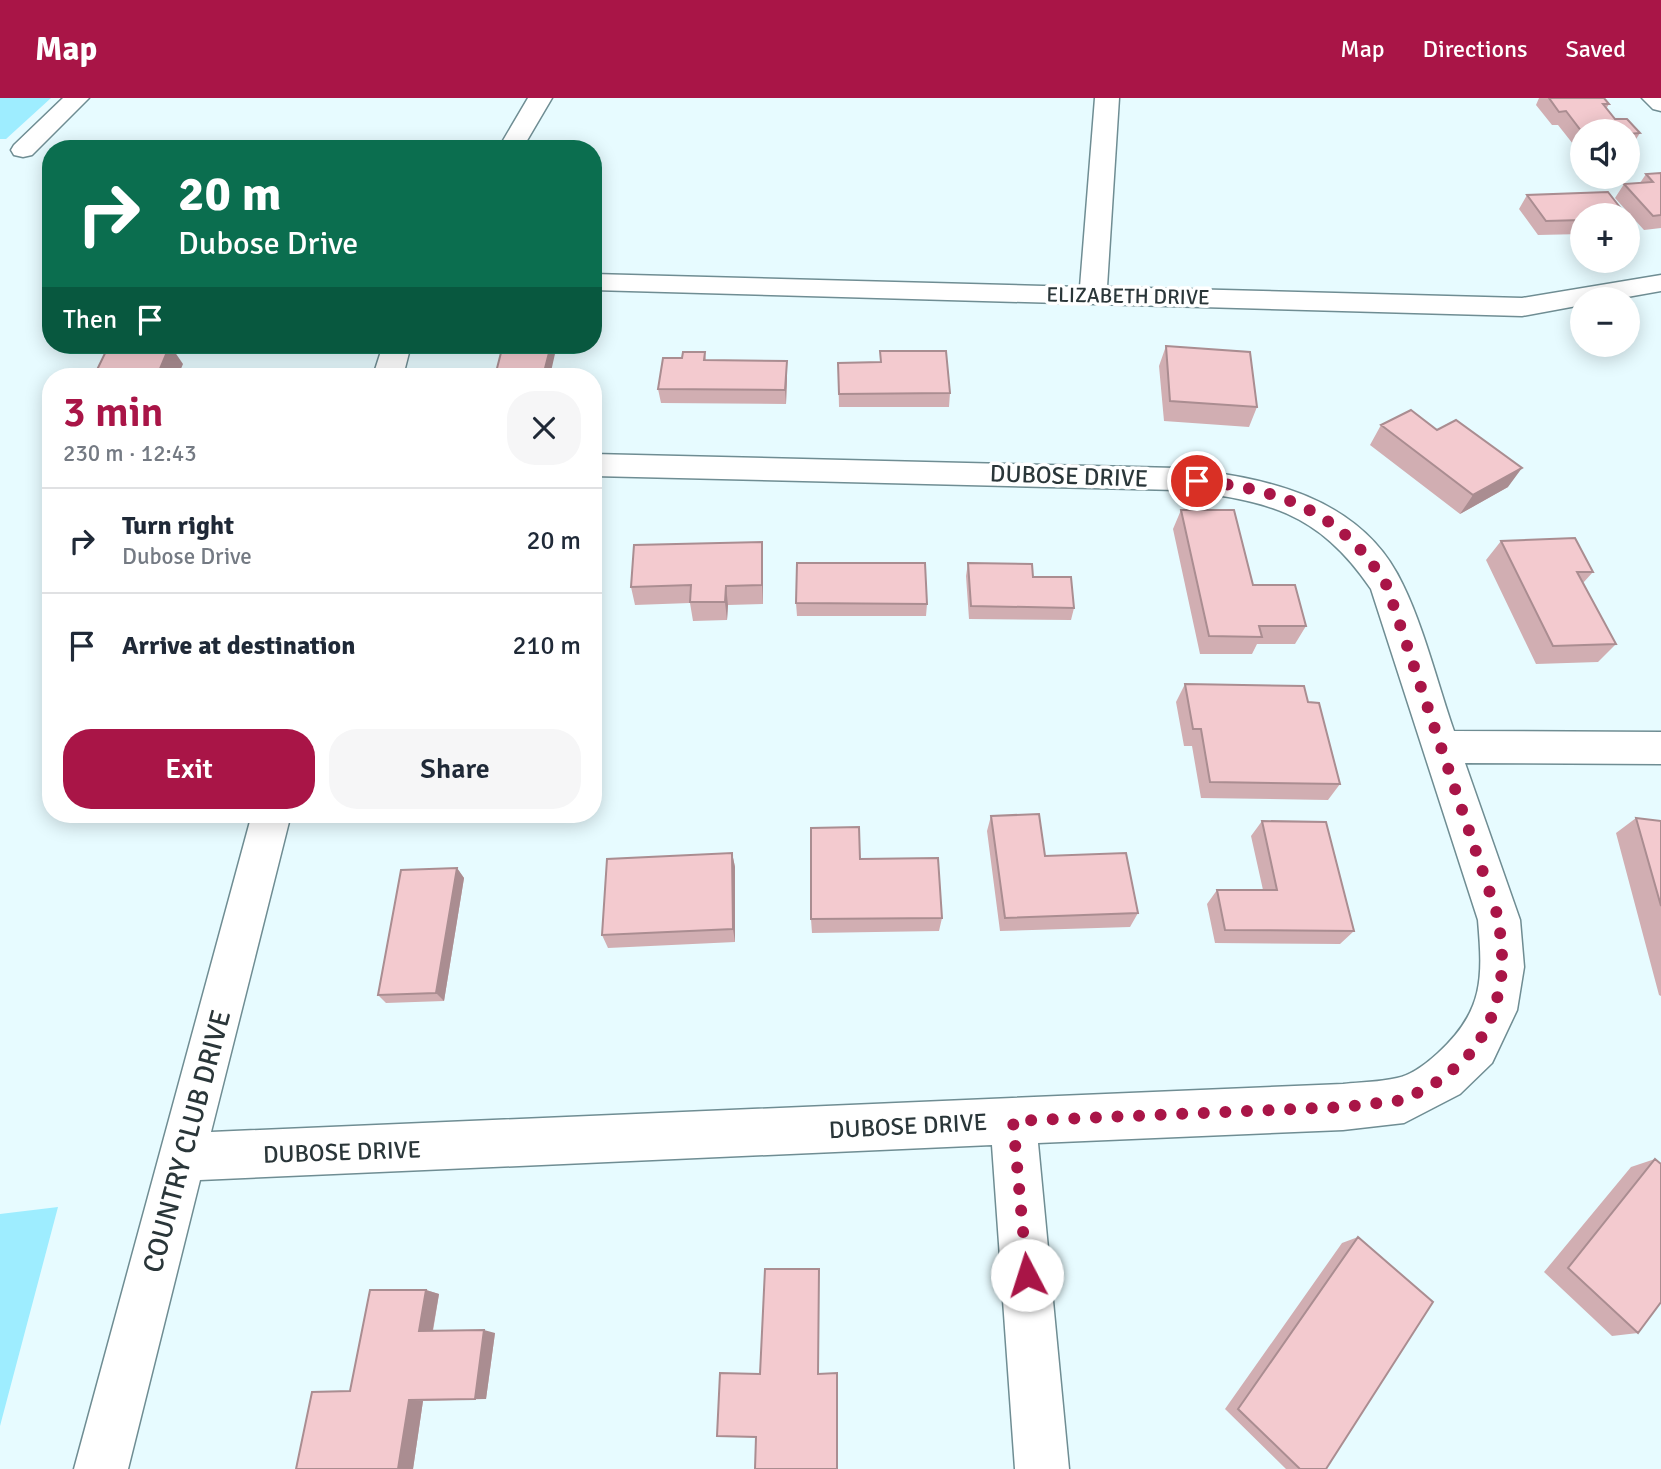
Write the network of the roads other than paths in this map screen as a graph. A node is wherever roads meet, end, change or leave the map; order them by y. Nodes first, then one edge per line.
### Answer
1 (77, 98) edge
2 (540, 98) edge
3 (1107, 98) edge
4 (1654, 98) edge
5 (1661, 104) edge
6 (515, 140) edge
7 (12, 149) edge
8 (42, 151) edge
9 (602, 282) edge
10 (1661, 283) edge
11 (1093, 295) junction
12 (602, 465) edge
13 (1441, 747) junction
14 (1661, 748) edge
15 (269, 823) edge
16 (1013, 1121) junction
17 (182, 1157) junction
18 (101, 1469) edge
19 (1042, 1469) edge

1 - 7 street
2 - 6 street
3 - 11 street
4 - 5 street
7 - 8 street
9 - 11 street, ELIZABETH DRIVE
10 - 11 street, ELIZABETH DRIVE
12 - 13 street, DUBOSE DRIVE
13 - 14 street
13 - 16 street, DUBOSE DRIVE
15 - 17 street, COUNTRY CLUB DRIVE
16 - 17 street, DUBOSE DRIVE
16 - 19 street
17 - 18 street, COUNTRY CLUB DRIVE

